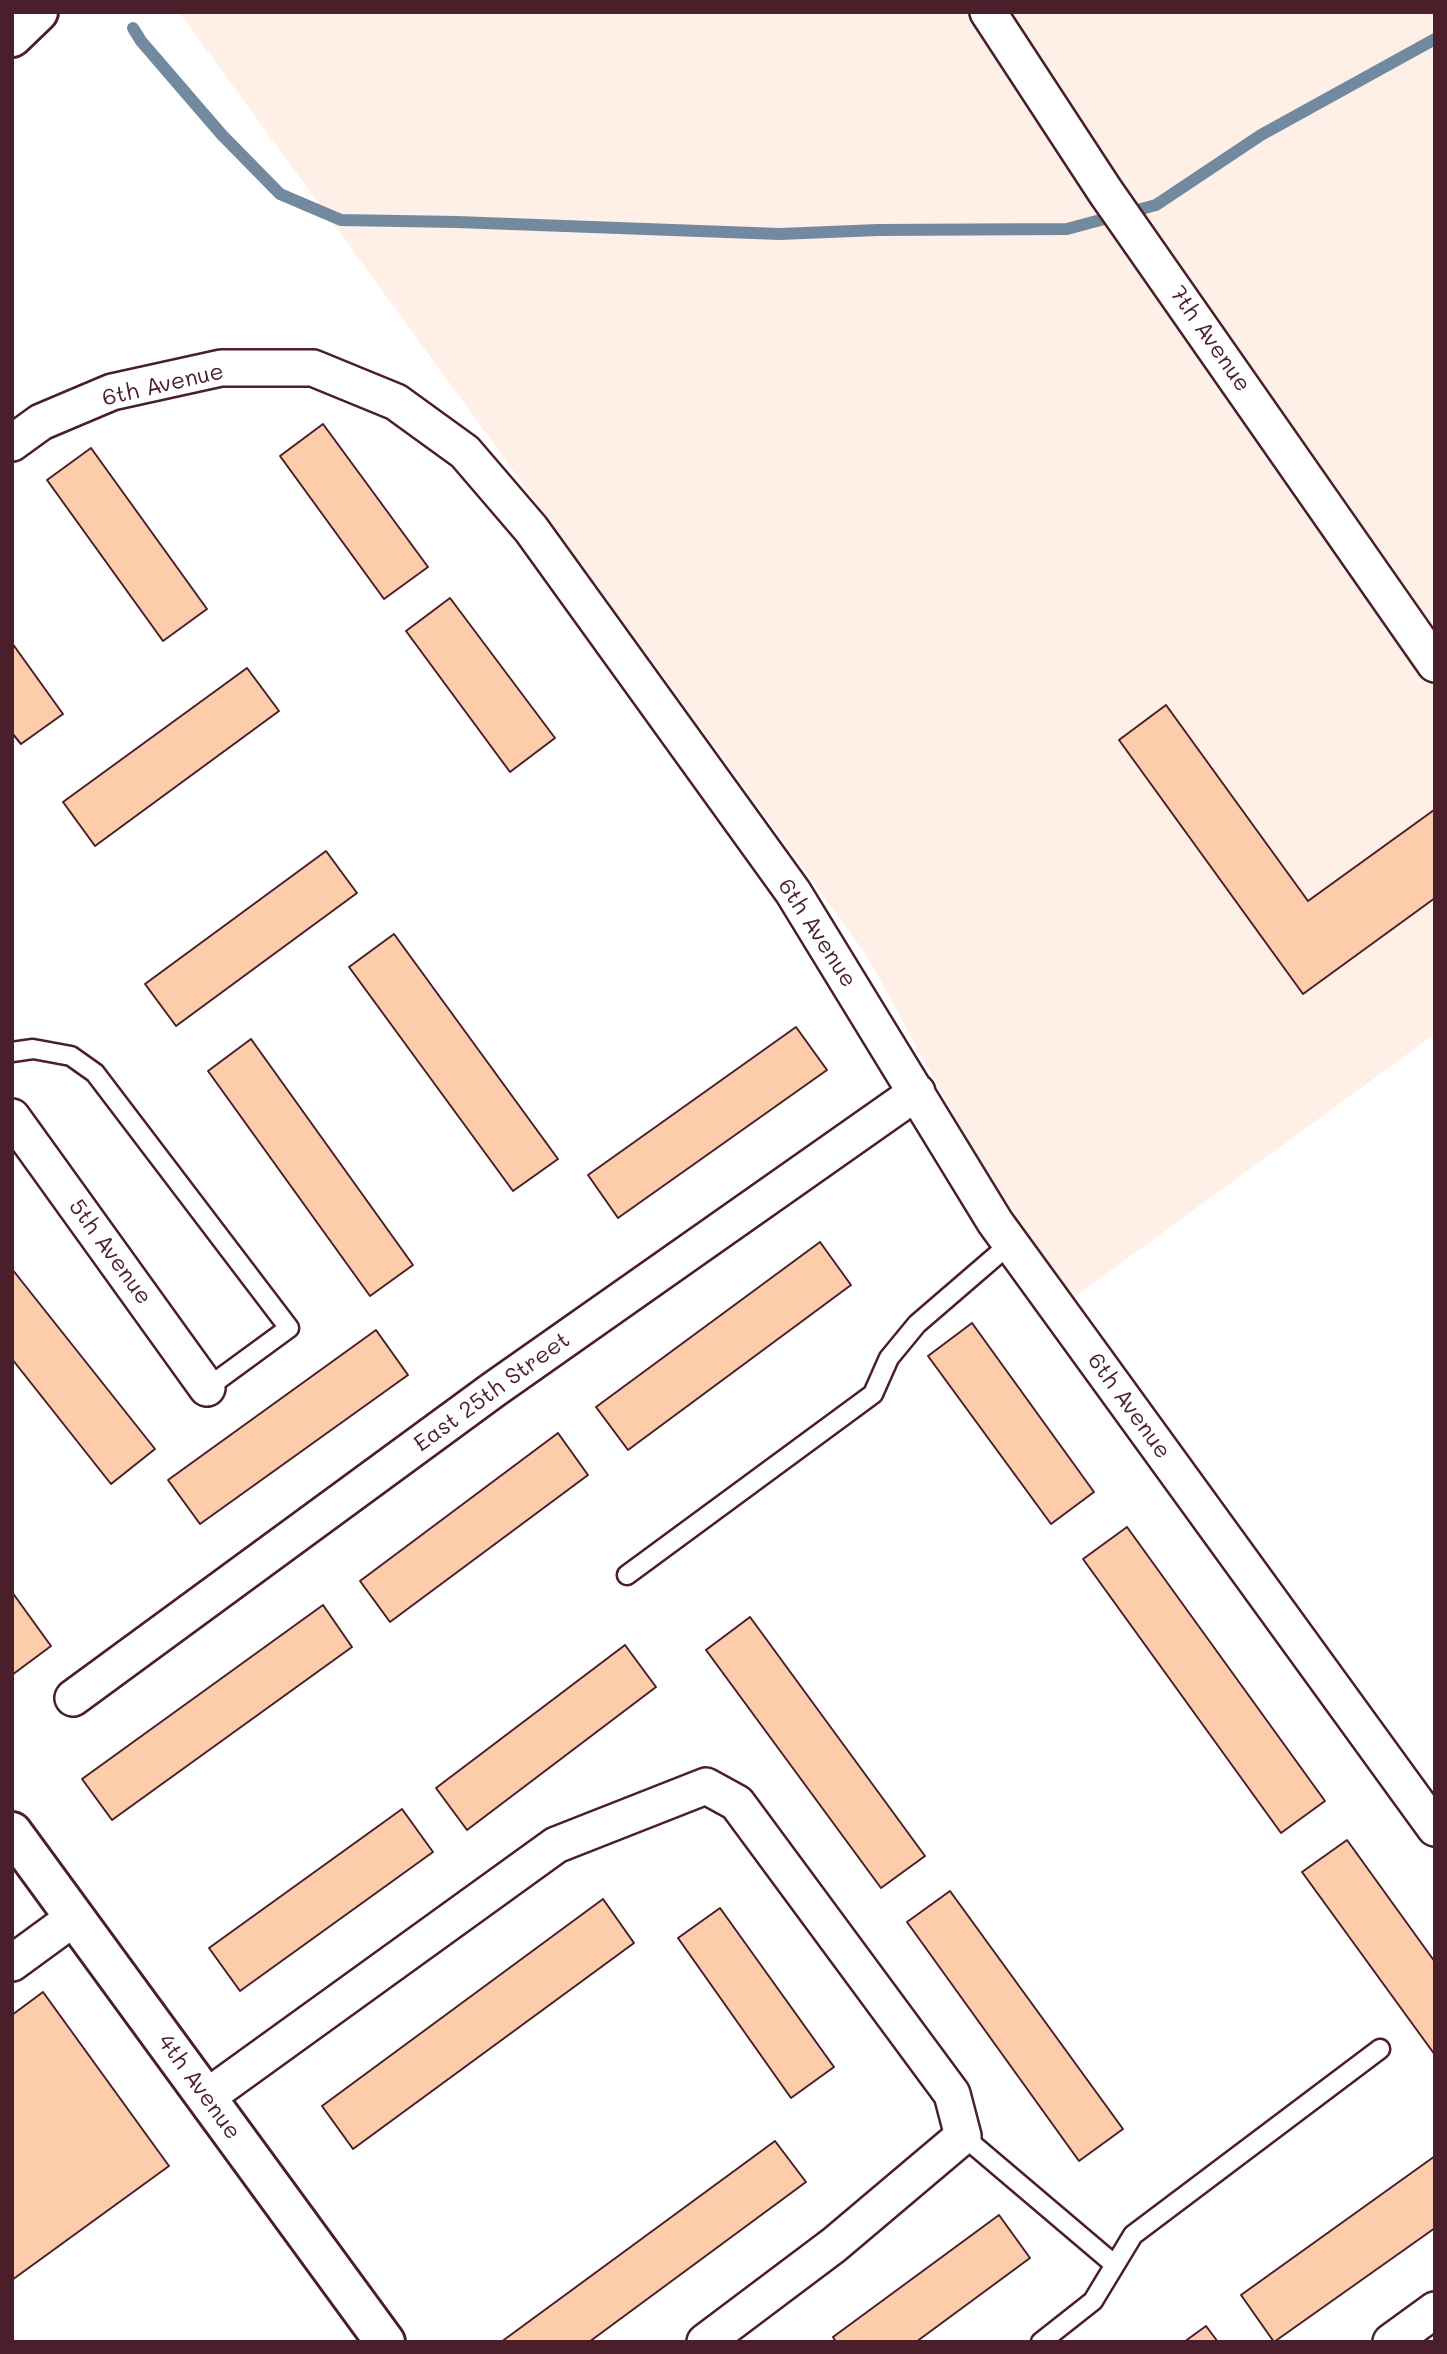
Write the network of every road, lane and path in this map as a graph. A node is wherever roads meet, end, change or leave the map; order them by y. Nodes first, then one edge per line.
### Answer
1 (38, 12) edge
2 (988, 12) edge
3 (12, 37) edge
4 (12, 443) edge
5 (1435, 664) edge
6 (12, 1052) edge
7 (917, 1092) junction
8 (12, 1117) edge
9 (1011, 1243) junction
10 (207, 1388) joint
11 (626, 1575) dead end
12 (73, 1698) dead end
13 (1435, 1828) edge
14 (12, 1832) edge
15 (75, 1917) junction
16 (12, 1963) edge
17 (1380, 2049) dead end
18 (207, 2097) junction
19 (963, 2136) junction
20 (1115, 2265) junction
21 (1435, 2310) edge
22 (385, 2342) edge
23 (705, 2342) edge
24 (1041, 2342) edge
25 (1391, 2342) edge

1 - 3 main road
2 - 5 street, 7th Avenue
4 - 7 street, 6th Avenue
6 - 10 lane
7 - 9 street, 6th Avenue
7 - 12 street, East 25th Street
8 - 10 street, 5th Avenue
9 - 11 lane
9 - 13 street, 6th Avenue
14 - 15 main road, 4th Avenue
15 - 16 street
15 - 18 main road, 4th Avenue
17 - 20 lane
18 - 19 street
18 - 22 main road, 4th Avenue
19 - 20 lane
19 - 23 street
20 - 24 lane
21 - 25 street

